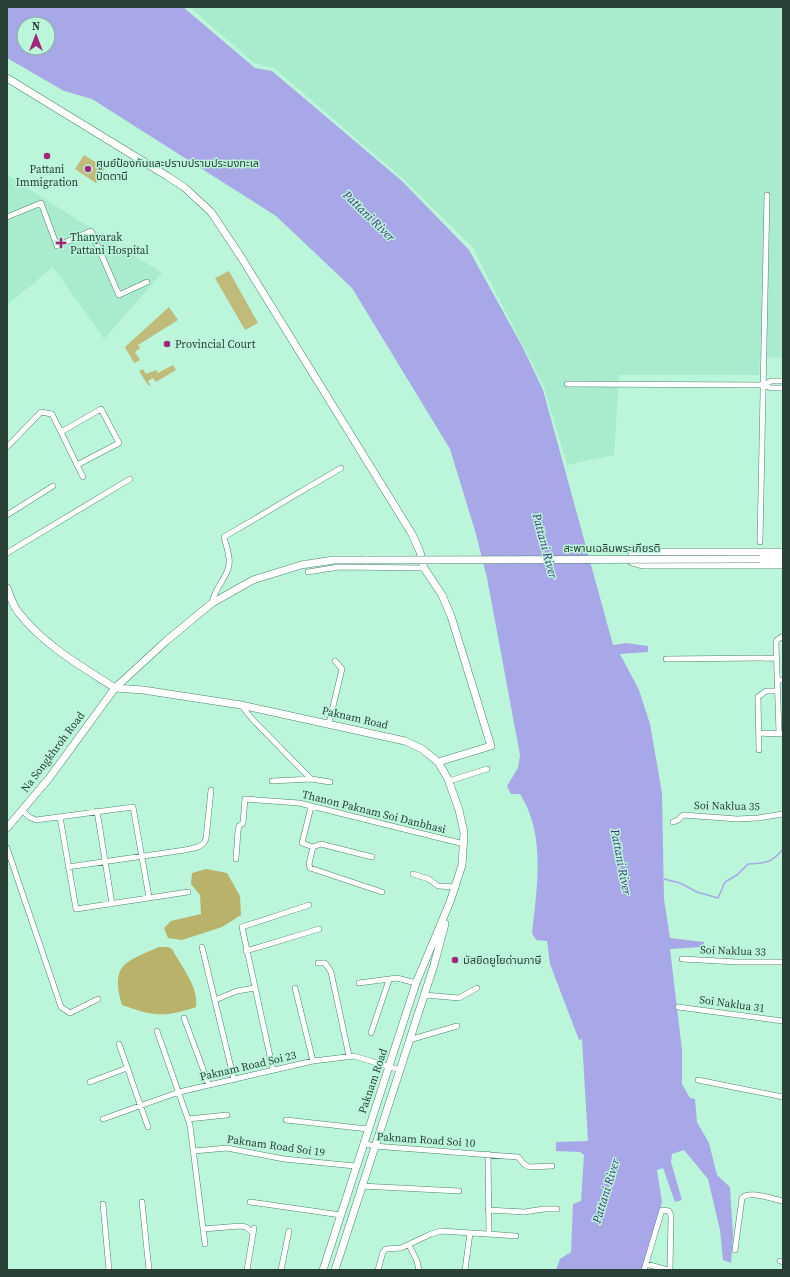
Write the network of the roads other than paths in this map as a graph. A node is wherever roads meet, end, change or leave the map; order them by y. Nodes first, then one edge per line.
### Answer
1 (7, 78) edge
2 (767, 194) dead end
3 (7, 217) edge
4 (146, 282) dead end
5 (783, 381) edge
6 (567, 384) dead end
7 (764, 385) junction
8 (783, 388) edge
9 (61, 432) junction
10 (7, 447) edge
11 (77, 465) junction
12 (341, 468) dead end
13 (83, 477) dead end
14 (130, 479) dead end
15 (53, 486) dead end
16 (7, 515) edge
17 (760, 542) dead end
18 (783, 552) edge
19 (7, 553) edge
20 (783, 558) edge
21 (783, 564) edge
22 (424, 568) junction
23 (308, 572) dead end
24 (7, 588) edge
25 (212, 603) junction
26 (783, 636) edge
27 (776, 658) junction
28 (666, 659) dead end
29 (335, 661) dead end
30 (777, 680) junction
31 (783, 680) edge
32 (115, 688) junction
33 (777, 691) junction
34 (241, 705) junction
35 (330, 723) junction
36 (759, 733) junction
37 (781, 734) edge
38 (759, 750) dead end
39 (438, 762) junction
40 (487, 769) dead end
41 (311, 779) junction
42 (272, 781) dead end
43 (330, 782) dead end
44 (449, 782) junction
45 (211, 790) dead end
46 (311, 807) junction
47 (23, 811) junction
48 (97, 811) junction
49 (783, 814) edge
50 (60, 817) junction
51 (673, 822) dead end
52 (7, 828) edge
53 (464, 844) junction
54 (313, 847) junction
55 (7, 848) edge
56 (142, 856) junction
57 (372, 857) dead end
58 (236, 860) dead end
59 (106, 862) junction
60 (68, 867) junction
61 (414, 874) dead end
62 (456, 886) junction
63 (188, 892) dead end
64 (382, 892) dead end
65 (149, 897) junction
66 (450, 902) junction
67 (112, 904) junction
68 (309, 906) dead end
69 (319, 929) dead end
70 (202, 947) dead end
71 (246, 951) junction
72 (682, 959) dead end
73 (783, 962) edge
74 (318, 963) dead end
75 (389, 980) junction
76 (359, 983) dead end
77 (416, 983) junction
78 (255, 988) junction
79 (295, 988) dead end
80 (478, 988) dead end
81 (424, 995) junction
82 (98, 999) dead end
83 (215, 1000) junction
84 (678, 1007) dead end
85 (184, 1018) dead end
86 (783, 1021) edge
87 (457, 1026) dead end
88 (157, 1030) dead end
89 (372, 1033) dead end
90 (409, 1040) junction
91 (120, 1044) dead end
92 (349, 1056) junction
93 (313, 1062) junction
94 (390, 1066) junction
95 (127, 1068) junction
96 (273, 1070) junction
97 (400, 1070) junction
98 (234, 1080) junction
99 (698, 1080) dead end
100 (90, 1082) dead end
101 (209, 1085) junction
102 (179, 1092) junction
103 (783, 1097) edge
104 (141, 1105) junction
105 (227, 1115) dead end
106 (103, 1119) dead end
107 (188, 1119) junction
108 (286, 1120) dead end
109 (148, 1127) dead end
110 (368, 1129) junction
111 (364, 1143) junction
112 (374, 1146) junction
113 (194, 1151) junction
114 (488, 1154) junction
115 (356, 1166) junction
116 (552, 1166) dead end
117 (361, 1186) junction
118 (459, 1191) dead end
119 (783, 1201) edge
120 (142, 1202) dead end
121 (250, 1202) dead end
122 (103, 1204) dead end
123 (557, 1209) dead end
124 (488, 1210) junction
125 (341, 1216) junction
126 (203, 1229) junction
127 (289, 1231) dead end
128 (470, 1233) junction
129 (489, 1234) junction
130 (516, 1236) dead end
131 (205, 1244) dead end
132 (410, 1245) junction
133 (735, 1250) dead end
134 (645, 1267) edge
135 (109, 1270) edge
136 (149, 1270) edge
137 (247, 1270) edge
138 (281, 1270) edge
139 (323, 1270) edge
140 (334, 1270) edge
141 (378, 1270) edge
142 (419, 1270) edge
143 (465, 1270) edge
144 (669, 1270) edge

1 - 22 street
2 - 7 street
3 - 4 street
5 - 7 street
6 - 7 street
7 - 8 street
7 - 17 street
9 - 10 street
9 - 11 street
9 - 11 street
11 - 13 street
12 - 25 street
14 - 19 street
15 - 16 street
18 - 21 street
20 - 25 street, สะพานเฉลิมพระเกียรติ, bridge
22 - 23 street
22 - 39 street
24 - 32 street
25 - 32 street, Na Songkhroh Road
26 - 27 street
27 - 28 street
27 - 30 street
29 - 35 street
30 - 31 street
30 - 33 street
32 - 34 street, Paknam Road
32 - 47 street, Na Songkhroh Road
33 - 36 street
33 - 37 street
34 - 35 street, Paknam Road
34 - 41 street
35 - 39 street, Paknam Road
36 - 37 street
36 - 38 street
39 - 44 street, Paknam Road
40 - 44 street
41 - 42 street
41 - 43 street
44 - 53 street, Paknam Road
45 - 56 street
46 - 53 street, Thanon Paknam Soi Danbhasi
46 - 54 street
46 - 58 street, Thanon Paknam Soi Danbhasi
47 - 50 street
47 - 52 street, Na Songkhroh Road
48 - 50 street
48 - 56 street
48 - 59 street
49 - 51 street, Soi Naklua 35
50 - 60 street
53 - 62 street, Paknam Road
54 - 57 street
54 - 64 street
55 - 82 street
56 - 59 street
56 - 65 street
59 - 60 street
59 - 67 street
60 - 67 street
61 - 62 street
62 - 66 street, Paknam Road
63 - 65 street
65 - 67 street
66 - 77 street, Paknam Road
66 - 81 street, Paknam Road
68 - 71 street
69 - 71 street
70 - 83 street
71 - 78 street
72 - 73 street, Soi Naklua 33
74 - 92 street
75 - 76 street
75 - 77 street
75 - 89 street
77 - 94 street, Paknam Road
78 - 83 street
78 - 96 street
79 - 93 street
80 - 81 street
81 - 90 street, Paknam Road
83 - 98 street
84 - 86 street, Soi Naklua 31
85 - 101 street
87 - 90 street
88 - 102 street
90 - 97 street, Paknam Road
91 - 95 street
92 - 93 street, Paknam Road Soi 23
92 - 94 street, Paknam Road Soi 23
93 - 96 street, Paknam Road Soi 23
94 - 97 street, Paknam Road Soi 23
94 - 110 street, Paknam Road
95 - 100 street
95 - 104 street
96 - 98 street, Paknam Road Soi 23
97 - 112 street, Paknam Road
98 - 101 street, Paknam Road Soi 23
99 - 103 street
101 - 102 street, Paknam Road Soi 23
102 - 104 street, Paknam Road Soi 23
102 - 107 street
104 - 106 street, Paknam Road Soi 23
104 - 109 street
105 - 107 street
107 - 113 street
108 - 110 street
110 - 111 street, Paknam Road
111 - 112 street, Paknam Road Soi 10
111 - 115 street, Paknam Road
112 - 114 street, Paknam Road Soi 10
112 - 117 street, Paknam Road
113 - 115 street, Paknam Road Soi 19
113 - 126 street
114 - 116 street, Paknam Road Soi 10
114 - 124 street
115 - 125 street, Paknam Road
117 - 118 street
117 - 140 street, Paknam Road
119 - 133 street
120 - 136 street
121 - 125 street
122 - 135 street
123 - 124 street
124 - 129 street
125 - 139 street, Paknam Road
126 - 131 street
126 - 137 street
127 - 138 street
128 - 129 street
128 - 132 street
128 - 143 street
129 - 130 street
132 - 141 street
132 - 142 street
134 - 144 street
134 - 144 street

